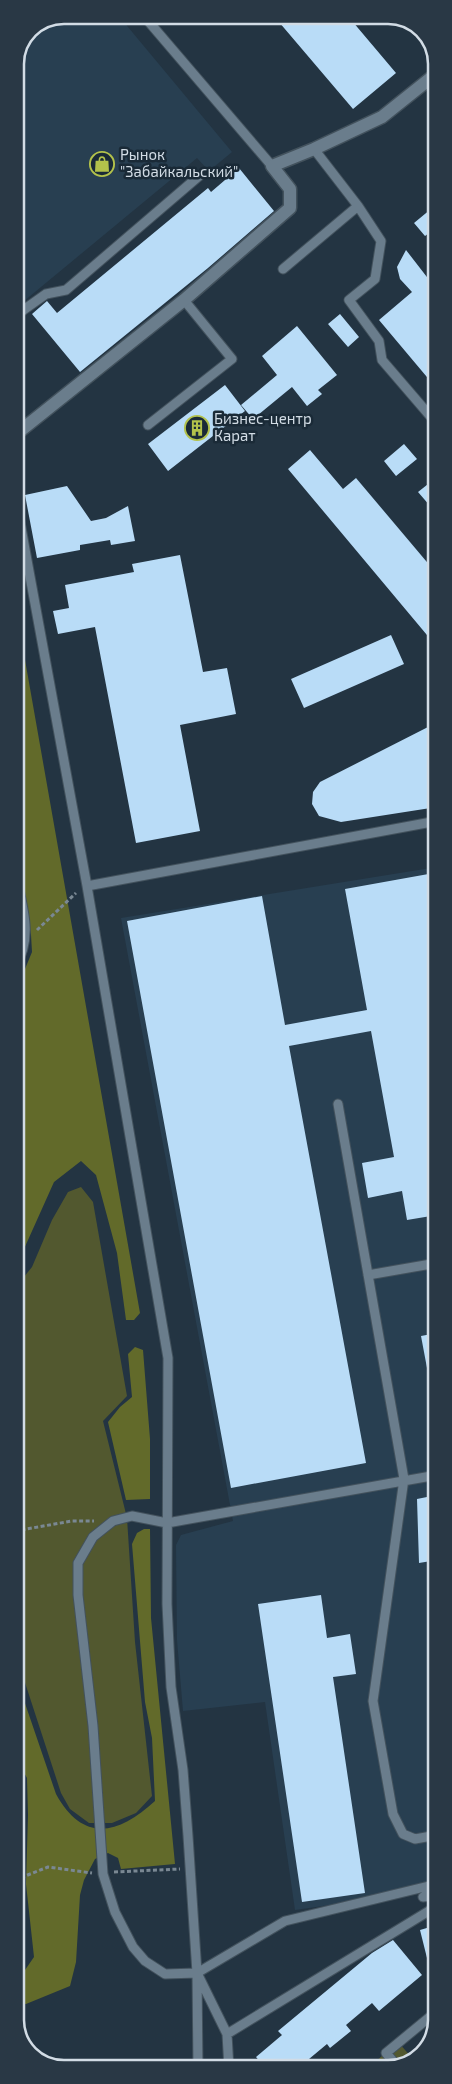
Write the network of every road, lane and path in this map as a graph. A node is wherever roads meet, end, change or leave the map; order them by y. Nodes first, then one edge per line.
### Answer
1 (151, 24) edge
2 (428, 80) edge
3 (314, 150) junction
4 (272, 166) junction
5 (200, 176) dead end
6 (358, 206) junction
7 (283, 269) dead end
8 (184, 300) junction
9 (24, 310) edge
10 (428, 414) edge
11 (148, 426) dead end
12 (24, 428) edge
13 (24, 543) edge
14 (428, 823) edge
15 (87, 886) junction
16 (24, 920) edge
17 (27, 936) junction
18 (24, 948) edge
19 (338, 1104) dead end
20 (428, 1265) edge
21 (368, 1275) junction
22 (428, 1476) edge
23 (404, 1480) junction
24 (113, 1521) junction
25 (167, 1523) junction
26 (24, 1529) edge
27 (428, 1837) edge
28 (428, 1888) edge
29 (428, 1911) edge
30 (197, 1972) junction
31 (428, 2018) edge
32 (227, 2034) junction
33 (198, 2060) edge
34 (228, 2060) edge
35 (392, 2060) edge

1 - 4 lane
2 - 3 street
3 - 4 street
3 - 6 lane
4 - 8 street
5 - 9 lane
6 - 7 lane
6 - 10 lane
8 - 11 lane
8 - 12 street
13 - 15 lane
14 - 15 lane
15 - 17 path
15 - 25 lane
16 - 17 lane
17 - 18 lane
19 - 21 lane
20 - 21 lane
21 - 23 lane
22 - 23 lane
23 - 25 lane
23 - 27 lane
24 - 25 lane
24 - 26 path
24 - 30 lane
25 - 30 lane
28 - 30 lane
29 - 32 lane
30 - 32 lane
30 - 33 lane
31 - 35 lane
32 - 34 lane

